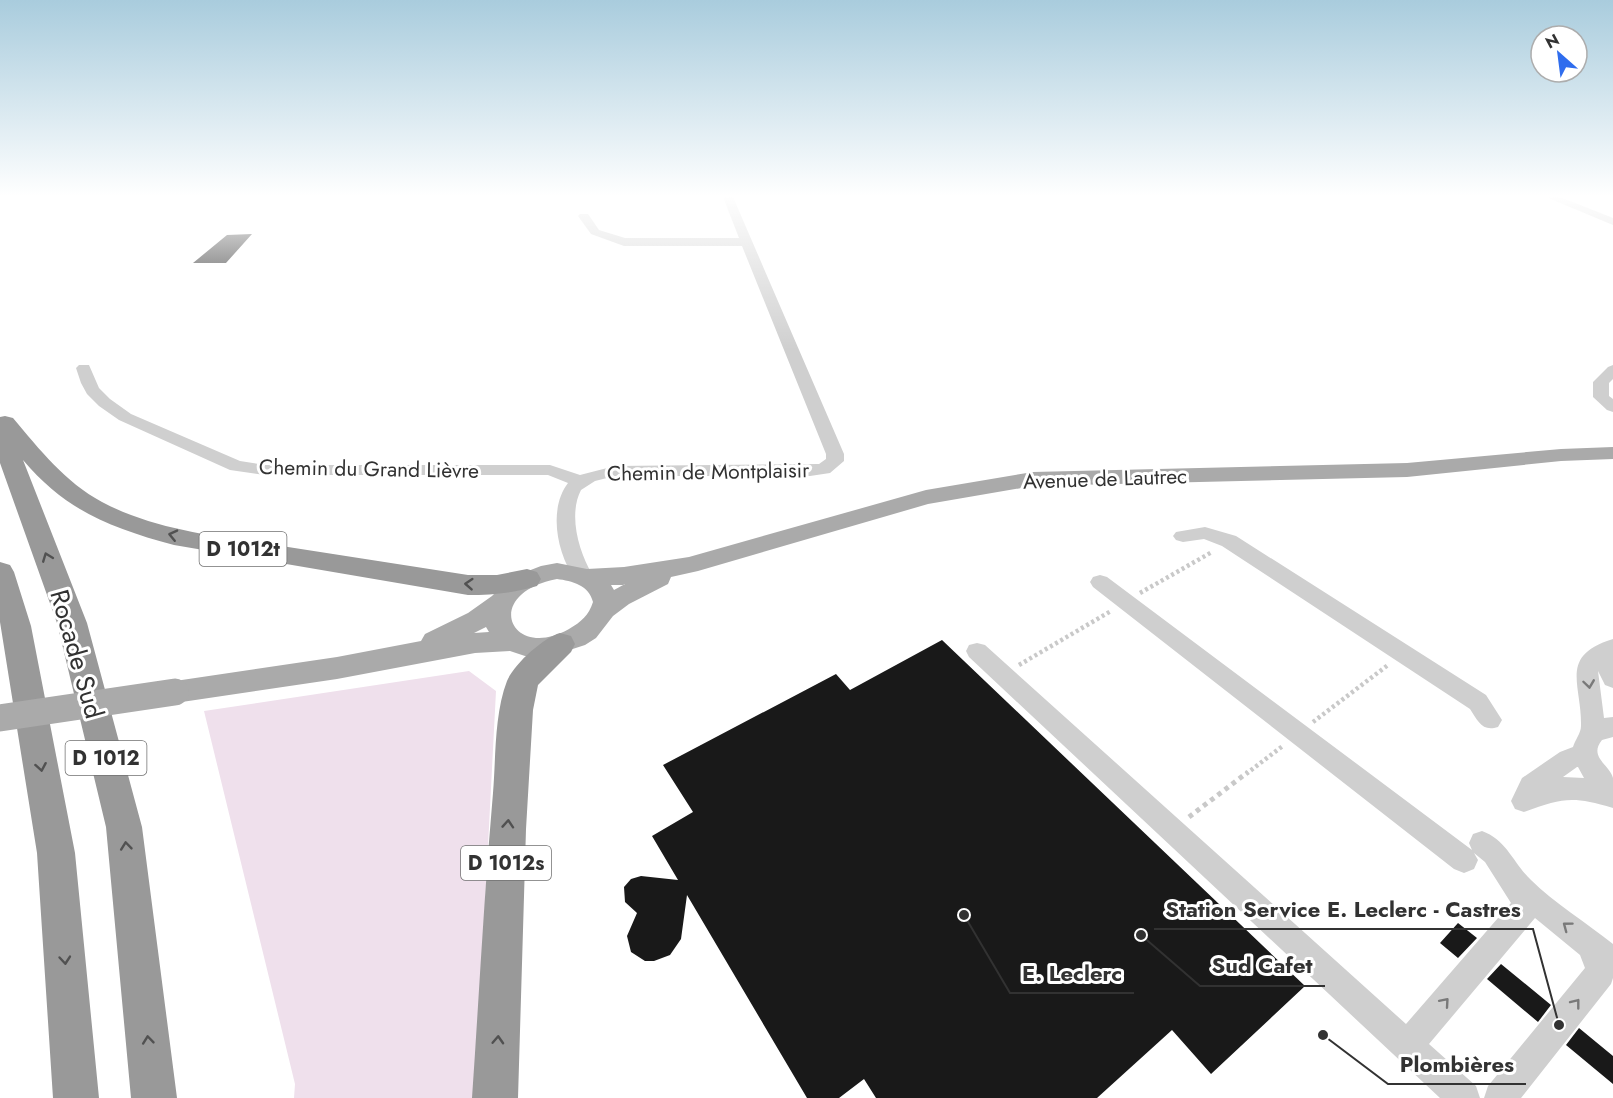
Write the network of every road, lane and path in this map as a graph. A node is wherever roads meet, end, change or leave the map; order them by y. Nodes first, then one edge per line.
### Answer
1 (750, 248) edge
2 (84, 368) dead end
3 (1613, 370) edge
4 (1611, 404) edge
5 (0, 417) edge
6 (0, 431) edge
7 (1613, 443) edge
8 (1613, 453) edge
9 (1561, 455) junction
10 (580, 481) junction
11 (1183, 536) dead end
12 (569, 547) junction
13 (689, 565) junction
14 (0, 572) edge
15 (585, 576) junction
16 (535, 577) junction
17 (1100, 582) dead end
18 (500, 603) junction
19 (602, 611) junction
20 (8, 612) edge
21 (514, 642) junction
22 (560, 644) junction
23 (1612, 648) edge
24 (977, 651) dead end
25 (1403, 653) junction
26 (389, 658) junction
27 (1613, 679) edge
28 (0, 718) edge
29 (1490, 720) dead end
30 (1298, 734) junction
31 (1597, 738) edge
32 (1613, 795) edge
33 (1172, 830) junction
34 (1520, 890) junction
35 (1602, 953) edge
36 (1407, 1046) junction
37 (76, 1098) edge
38 (154, 1098) edge
39 (495, 1098) edge
40 (1464, 1098) edge
41 (1500, 1098) edge

1 - 10 street, Chemin de Montplaisir
2 - 10 street, Chemin du Grand Lièvre
3 - 4 street
16 -> 5 highway, D 1012t
38 -> 6 highway, Rocade Sud / D 1012
7 - 9 main road, Avenue de Lautrec
8 - 9 main road, Avenue de Lautrec
9 - 13 main road, Avenue de Lautrec
10 - 12 street, Chemin de Montplaisir
11 - 25 street
12 - 15 street, Chemin de Montplaisir
12 - 16 street
13 - 15 main road, Avenue de Lautrec
13 - 19 main road
14 - 20 highway, D 1012
15 - 16 main road
15 - 19 main road
16 - 18 main road
17 - 30 street
18 - 21 main road
18 - 26 main road
19 - 22 main road
20 -> 37 highway, D 1012
21 - 22 main road
21 - 26 main road
39 -> 22 highway, D 1012s
23 - 27 street
23 -> 31 street
24 - 33 street
25 - 29 street
25 - 30 path
26 - 28 main road, bridge
30 - 33 path
30 - 34 street
31 - 32 street
31 - 32 street
33 - 36 street
35 -> 34 street
36 -> 34 street
41 -> 35 street
36 - 40 street

